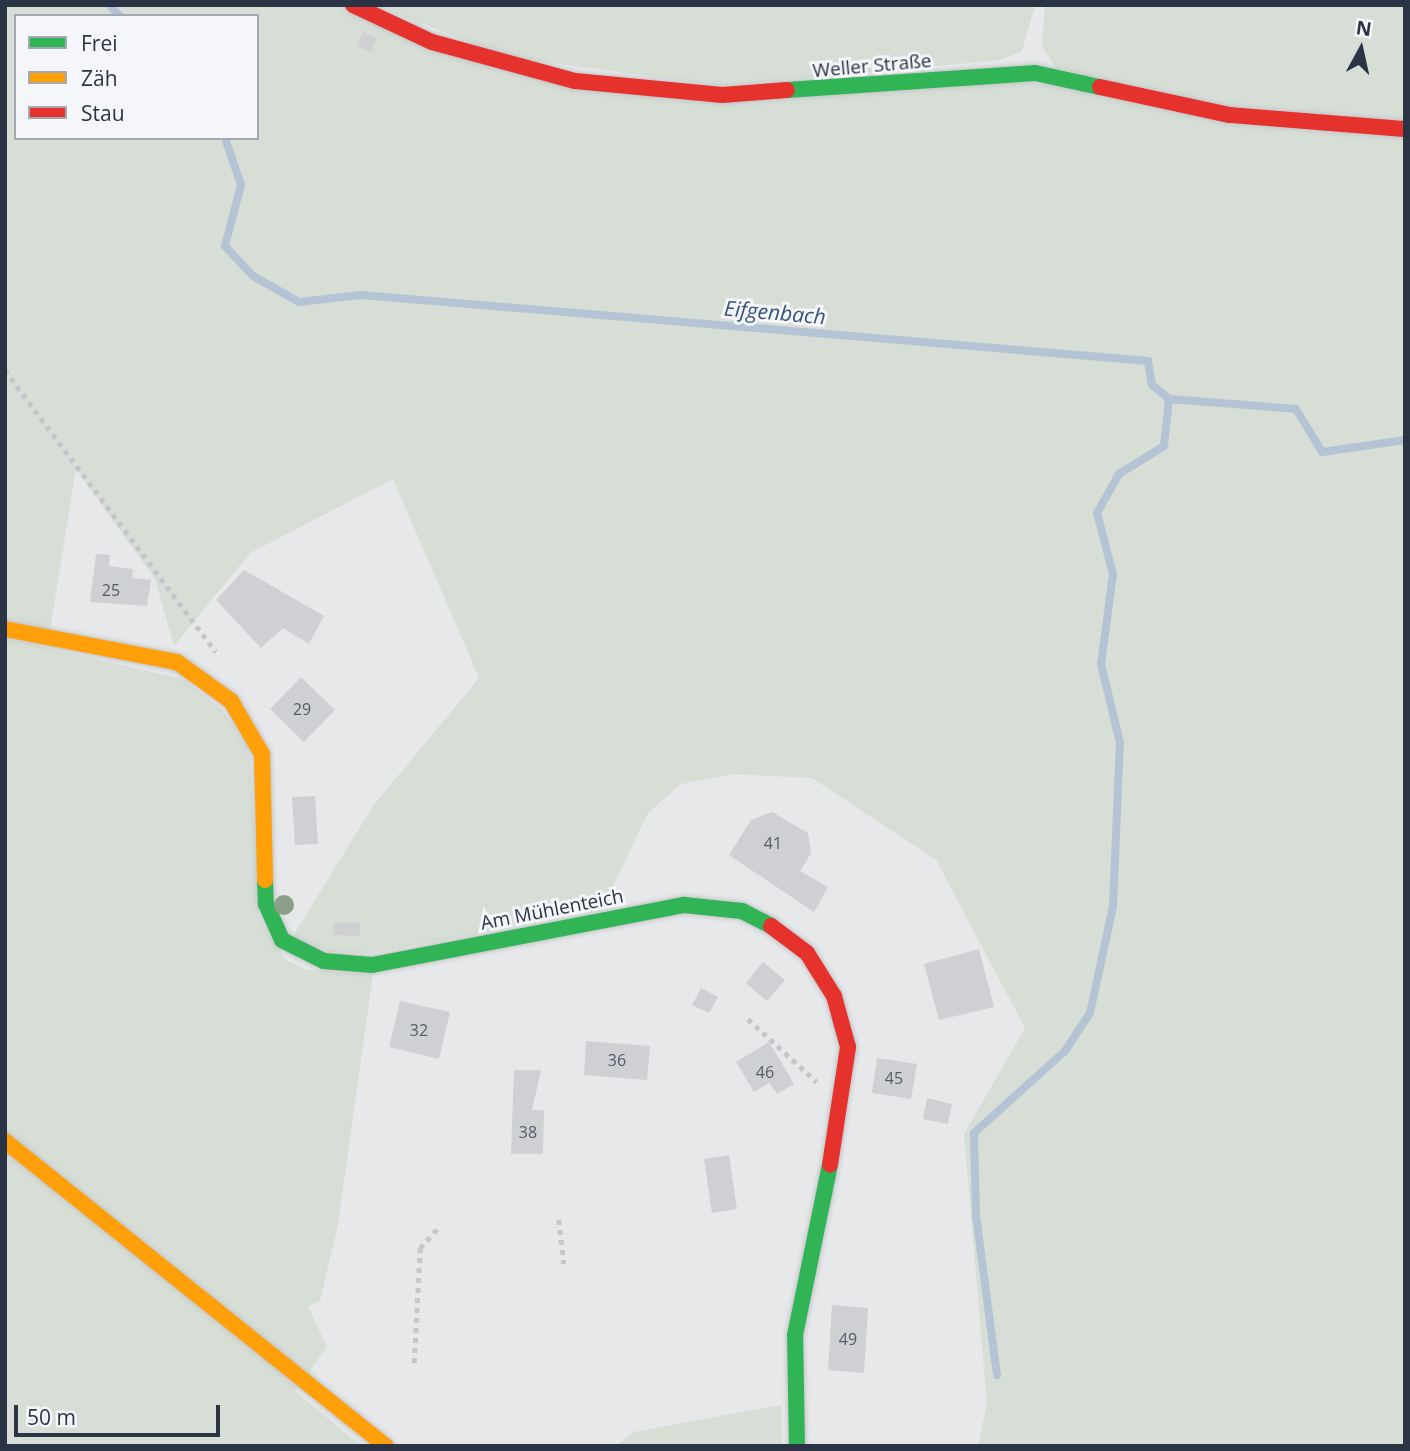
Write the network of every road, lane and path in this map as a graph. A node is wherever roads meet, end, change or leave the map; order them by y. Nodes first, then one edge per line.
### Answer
1 (353, 5) edge
2 (1405, 129) edge
3 (5, 370) edge
4 (5, 629) edge
5 (221, 659) dead end
6 (748, 1019) dead end
7 (846, 1086) junction
8 (5, 1141) edge
9 (559, 1220) dead end
10 (438, 1228) dead end
11 (564, 1264) dead end
12 (414, 1363) dead end
13 (386, 1446) edge
14 (797, 1446) edge

1 - 2 street, Weller Straße
3 - 5 path
4 - 7 street, Am Mühlenteich
6 - 7 path
7 - 14 street, Am Mühlenteich
8 - 13 street
9 - 11 path
10 - 12 path

